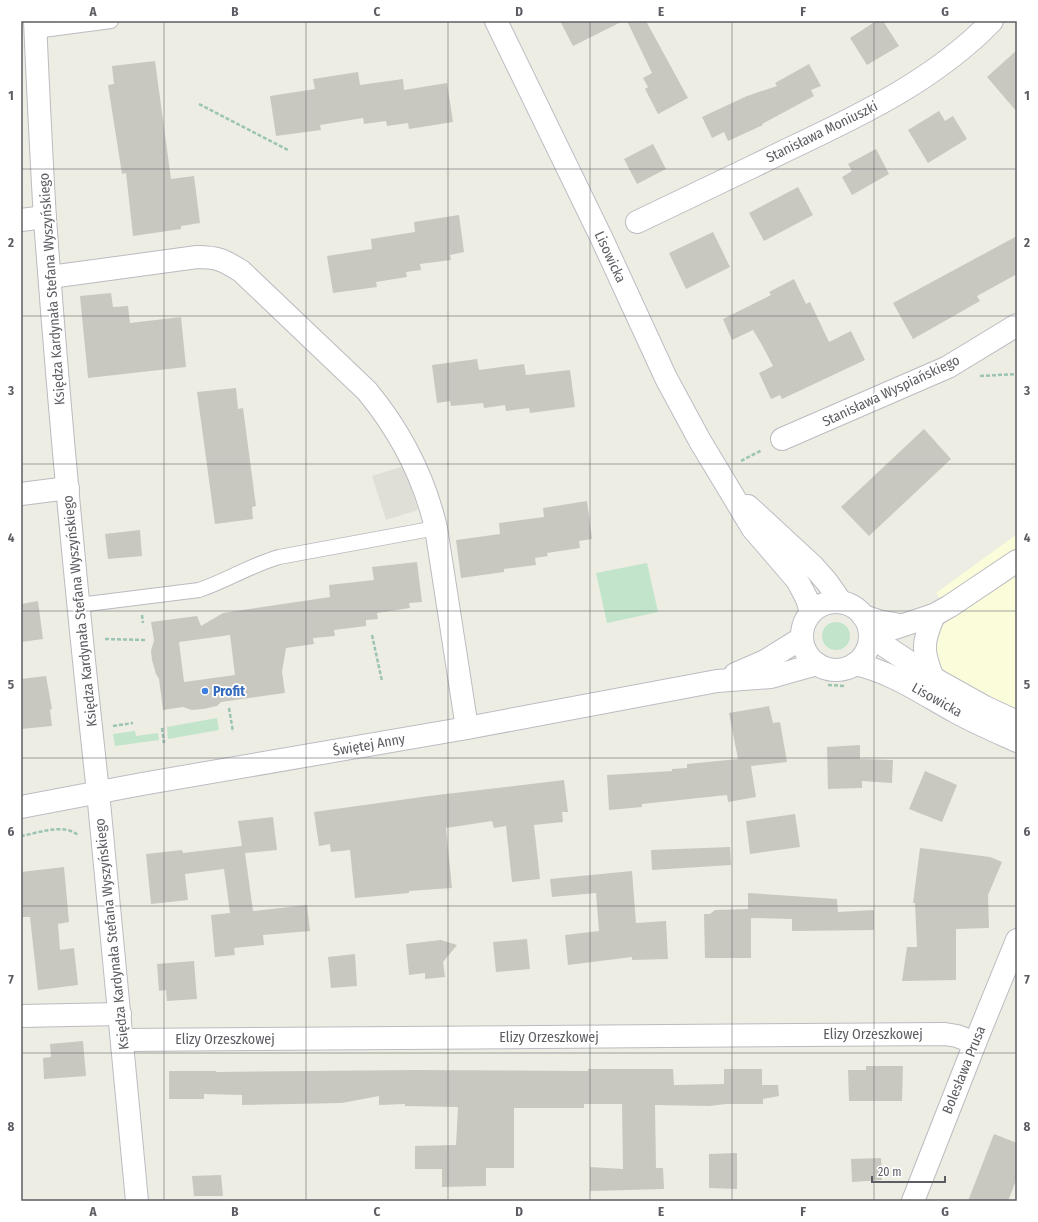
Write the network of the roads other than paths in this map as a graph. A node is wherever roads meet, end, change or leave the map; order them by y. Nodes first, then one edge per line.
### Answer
1 (111, 21) edge
2 (496, 21) edge
3 (992, 21) edge
4 (35, 26) edge
5 (45, 217) junction
6 (21, 220) edge
7 (637, 222) dead end
8 (50, 277) junction
9 (1017, 325) edge
10 (782, 439) dead end
11 (68, 488) junction
12 (730, 489) junction
13 (21, 494) edge
14 (436, 528) junction
15 (1017, 561) edge
16 (841, 602) junction
17 (79, 605) junction
18 (811, 612) junction
19 (934, 615) junction
20 (863, 616) junction
21 (902, 625) junction
22 (870, 636) junction
23 (802, 638) junction
24 (817, 664) junction
25 (855, 664) junction
26 (933, 678) junction
27 (717, 681) junction
28 (1017, 722) edge
29 (467, 728) junction
30 (1017, 741) edge
31 (98, 792) junction
32 (21, 807) edge
33 (1017, 940) edge
34 (120, 1014) junction
35 (21, 1016) edge
36 (123, 1040) junction
37 (975, 1043) junction
38 (137, 1201) edge
39 (913, 1201) edge

1 - 4 lane
2 - 12 street, Lisowicka
3 - 7 street, Stanisława Moniuszki
4 - 5 street, Księdza Kardynała Stefana Wyszyńskiego
5 - 6 street
5 - 8 street, Księdza Kardynała Stefana Wyszyńskiego
8 - 11 street, Księdza Kardynała Stefana Wyszyńskiego
8 - 14 street
9 - 10 street, Stanisława Wyspiańskiego
11 - 13 street
11 - 17 street, Księdza Kardynała Stefana Wyszyńskiego
12 - 16 street, Lisowicka
12 - 18 street, Lisowicka
14 - 17 lane
14 - 29 street
15 - 19 street
16 - 18 street
16 - 20 street
17 - 31 street, Księdza Kardynała Stefana Wyszyńskiego
18 - 23 street
19 - 21 street
19 - 26 street
20 - 21 street
20 - 22 street
21 - 22 street
22 - 25 street
22 - 26 street, Lisowicka
23 - 24 street
23 - 27 street, Świętej Anny
24 - 25 street
24 - 27 street, Świętej Anny
25 - 30 street, Lisowicka
26 - 28 street, Lisowicka
27 - 29 street, Świętej Anny
29 - 31 street, Świętej Anny
31 - 32 street, Świętej Anny
31 - 34 street, Księdza Kardynała Stefana Wyszyńskiego
33 - 37 street, Bolesława Prusa
34 - 35 street
34 - 36 street, Księdza Kardynała Stefana Wyszyńskiego
36 - 37 street, Elizy Orzeszkowej
36 - 38 street, Księdza Kardynała Stefana Wyszyńskiego
37 - 39 street, Bolesława Prusa

